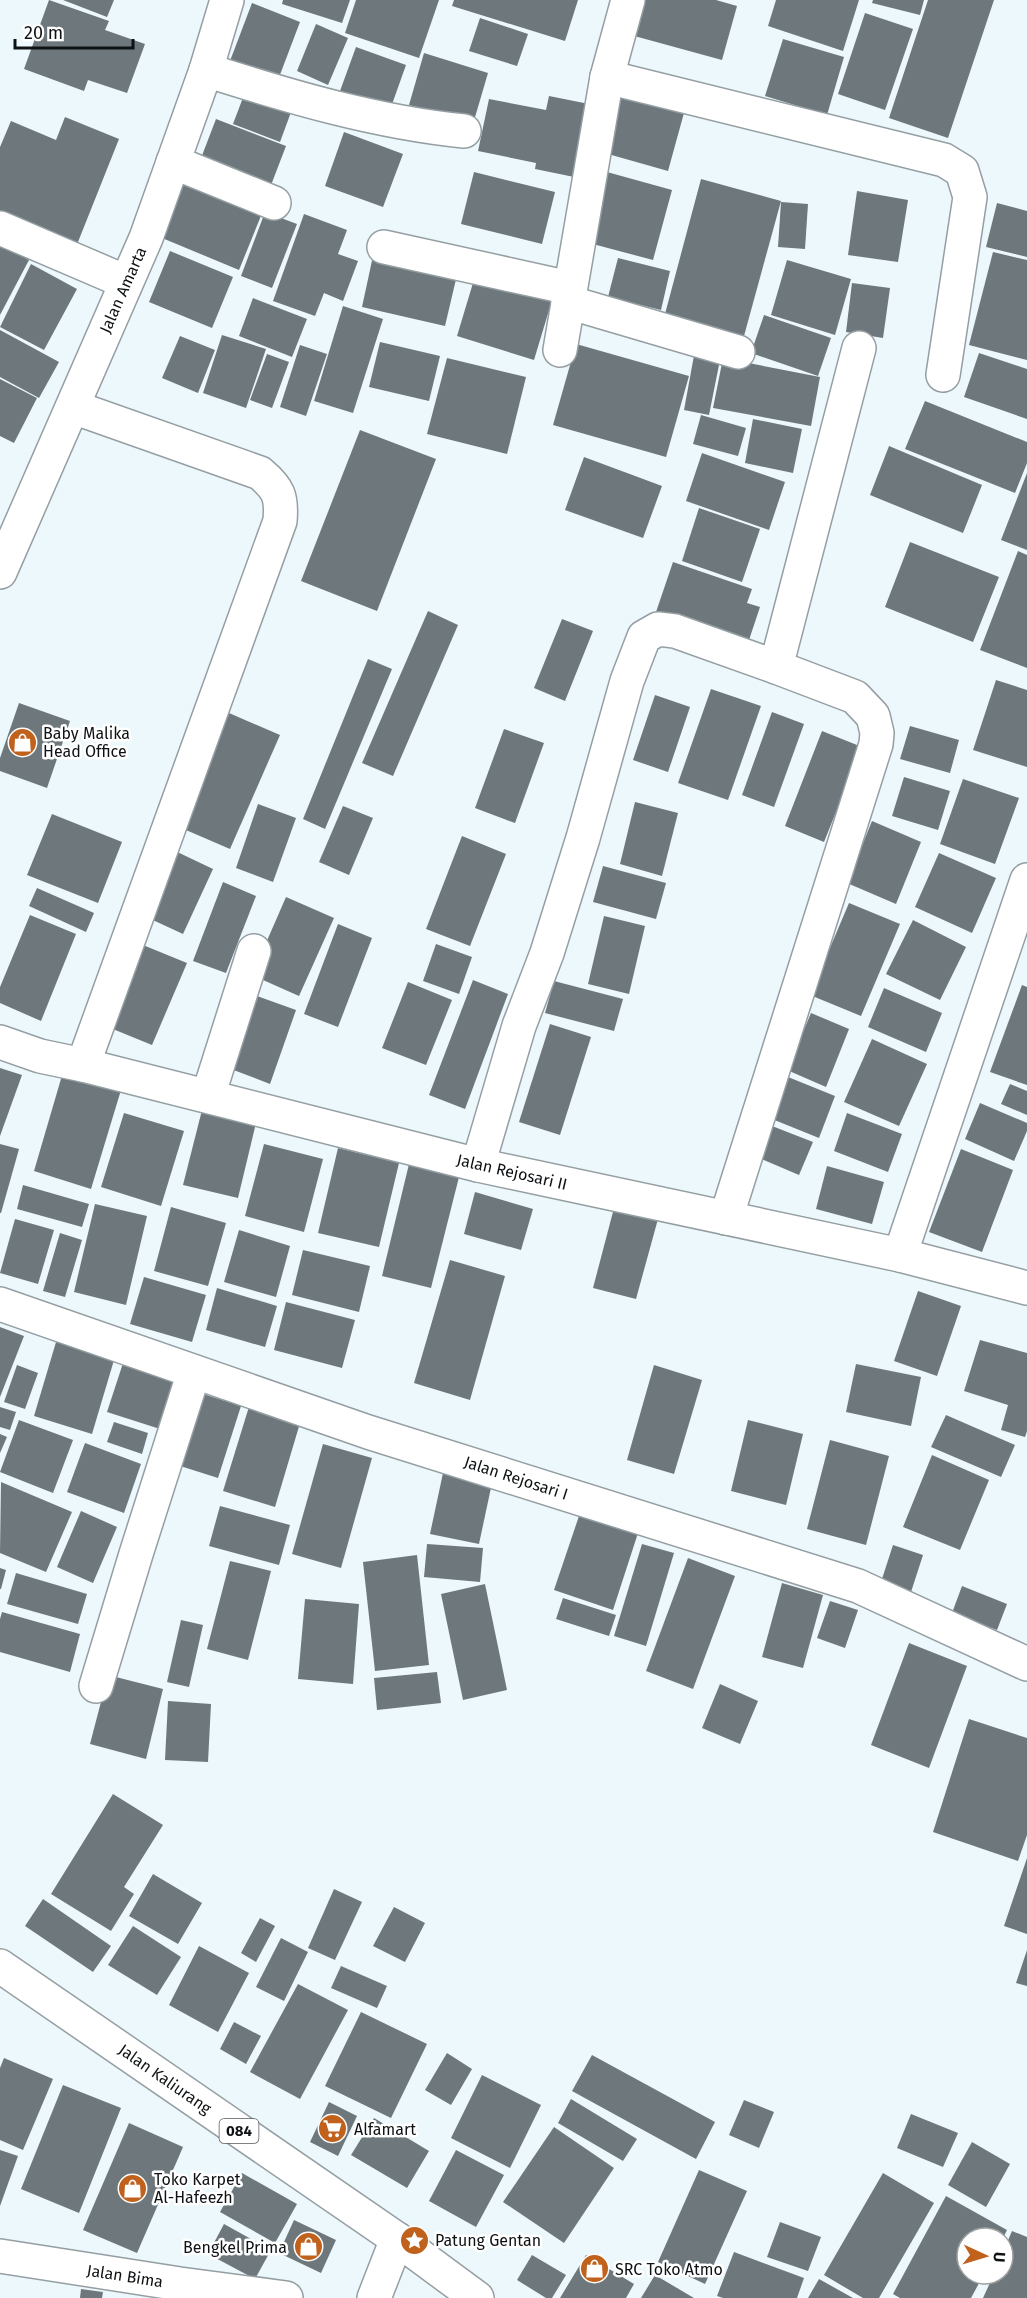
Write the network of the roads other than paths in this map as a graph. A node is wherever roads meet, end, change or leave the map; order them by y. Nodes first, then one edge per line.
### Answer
1 (227, 0) edge
2 (628, 0) edge
3 (206, 70) junction
4 (607, 77) junction
5 (464, 131) dead end
6 (173, 162) junction
7 (274, 203) dead end
8 (0, 228) edge
9 (384, 247) dead end
10 (126, 282) junction
11 (569, 295) junction
12 (859, 348) dead end
13 (560, 350) dead end
14 (738, 352) dead end
15 (943, 375) dead end
16 (73, 406) junction
17 (0, 572) edge
18 (776, 667) junction
19 (1027, 880) edge
20 (254, 951) dead end
21 (0, 1042) edge
22 (83, 1065) junction
23 (208, 1096) junction
24 (477, 1165) junction
25 (726, 1218) junction
26 (900, 1254) junction
27 (1027, 1288) edge
28 (0, 1304) edge
29 (194, 1372) junction
30 (1027, 1665) edge
31 (96, 1686) dead end
32 (0, 1966) edge
33 (396, 2239) junction
34 (0, 2256) edge
35 (286, 2298) edge
36 (374, 2298) edge
37 (477, 2298) edge

1 - 3 street, Jalan Amarta
2 - 4 street
3 - 5 street
3 - 6 street, Jalan Amarta
4 - 11 street
4 - 15 street
6 - 7 street
6 - 10 street, Jalan Amarta
8 - 10 street
9 - 11 street
10 - 16 street, Jalan Amarta
11 - 13 street
11 - 14 street
12 - 18 street
16 - 17 street, Jalan Amarta
16 - 22 street
18 - 24 street
18 - 25 street
19 - 26 street
20 - 23 street
21 - 22 street, Jalan Rejosari II
22 - 23 street, Jalan Rejosari II
23 - 24 street, Jalan Rejosari II
24 - 25 street, Jalan Rejosari II
25 - 26 street, Jalan Rejosari II
26 - 27 street, Jalan Rejosari II
28 - 29 street, Jalan Rejosari I
29 - 30 street, Jalan Rejosari I
29 - 31 street
32 - 33 street, Jalan Kaliurang / 084
33 - 36 street
33 - 37 street, Jalan Kaliurang / 084
34 - 35 street, Jalan Bima

